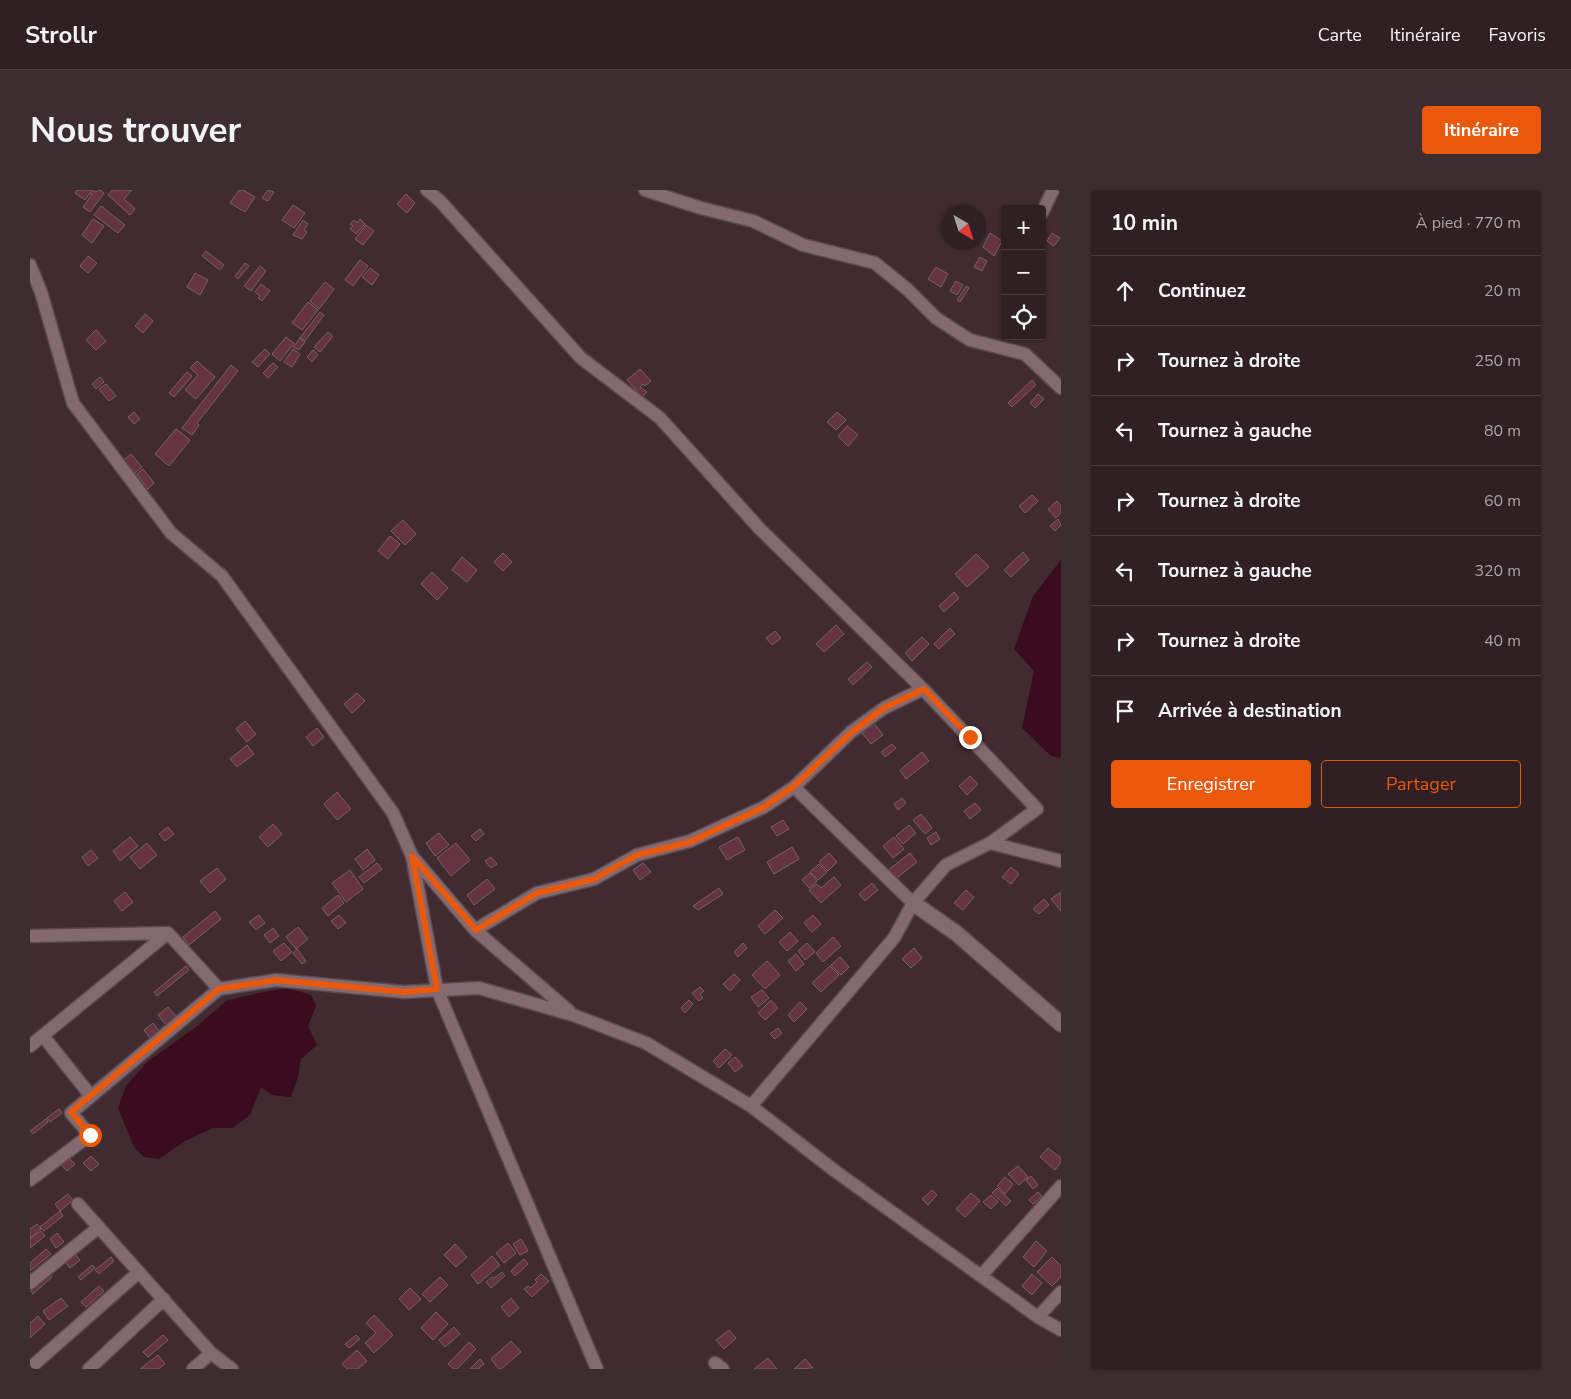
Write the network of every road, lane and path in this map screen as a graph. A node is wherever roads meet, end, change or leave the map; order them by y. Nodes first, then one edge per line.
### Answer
1 (427, 190) edge
2 (645, 190) edge
3 (1053, 190) edge
4 (1046, 205) edge
5 (30, 265) edge
6 (1061, 388) edge
7 (924, 689) junction
8 (794, 786) junction
9 (990, 843) junction
10 (412, 856) junction
11 (1061, 862) edge
12 (913, 903) junction
13 (476, 930) junction
14 (168, 933) junction
15 (30, 936) edge
16 (219, 989) junction
17 (437, 989) junction
18 (573, 1015) junction
19 (1061, 1024) edge
20 (43, 1036) junction
21 (30, 1046) edge
22 (91, 1096) junction
23 (751, 1106) junction
24 (30, 1180) edge
25 (1061, 1186) edge
26 (78, 1204) dead end
27 (99, 1227) junction
28 (139, 1272) junction
29 (981, 1276) junction
30 (30, 1283) edge
31 (1061, 1292) edge
32 (164, 1299) junction
33 (1038, 1317) junction
34 (1061, 1330) edge
35 (211, 1353) junction
36 (30, 1368) edge
37 (89, 1369) edge
38 (193, 1369) edge
39 (232, 1369) edge
40 (597, 1369) edge

1 - 7 street
2 - 6 street
3 - 4 street
5 - 10 street
7 - 8 street
7 - 9 street
8 - 12 street
8 - 13 street
9 - 11 street
9 - 12 street
10 - 13 street
10 - 17 street
12 - 19 street
12 - 23 street
13 - 18 street
14 - 15 street
14 - 16 street
14 - 20 street
16 - 17 street
16 - 22 street
17 - 18 street
17 - 40 street
18 - 23 street
20 - 21 street
20 - 22 street
22 - 24 street
23 - 29 street
25 - 29 street
26 - 27 street
27 - 28 street
27 - 30 street
28 - 32 street
28 - 36 street
29 - 33 street
31 - 33 street
32 - 35 street
32 - 37 street
33 - 34 street
35 - 38 street
35 - 39 street

